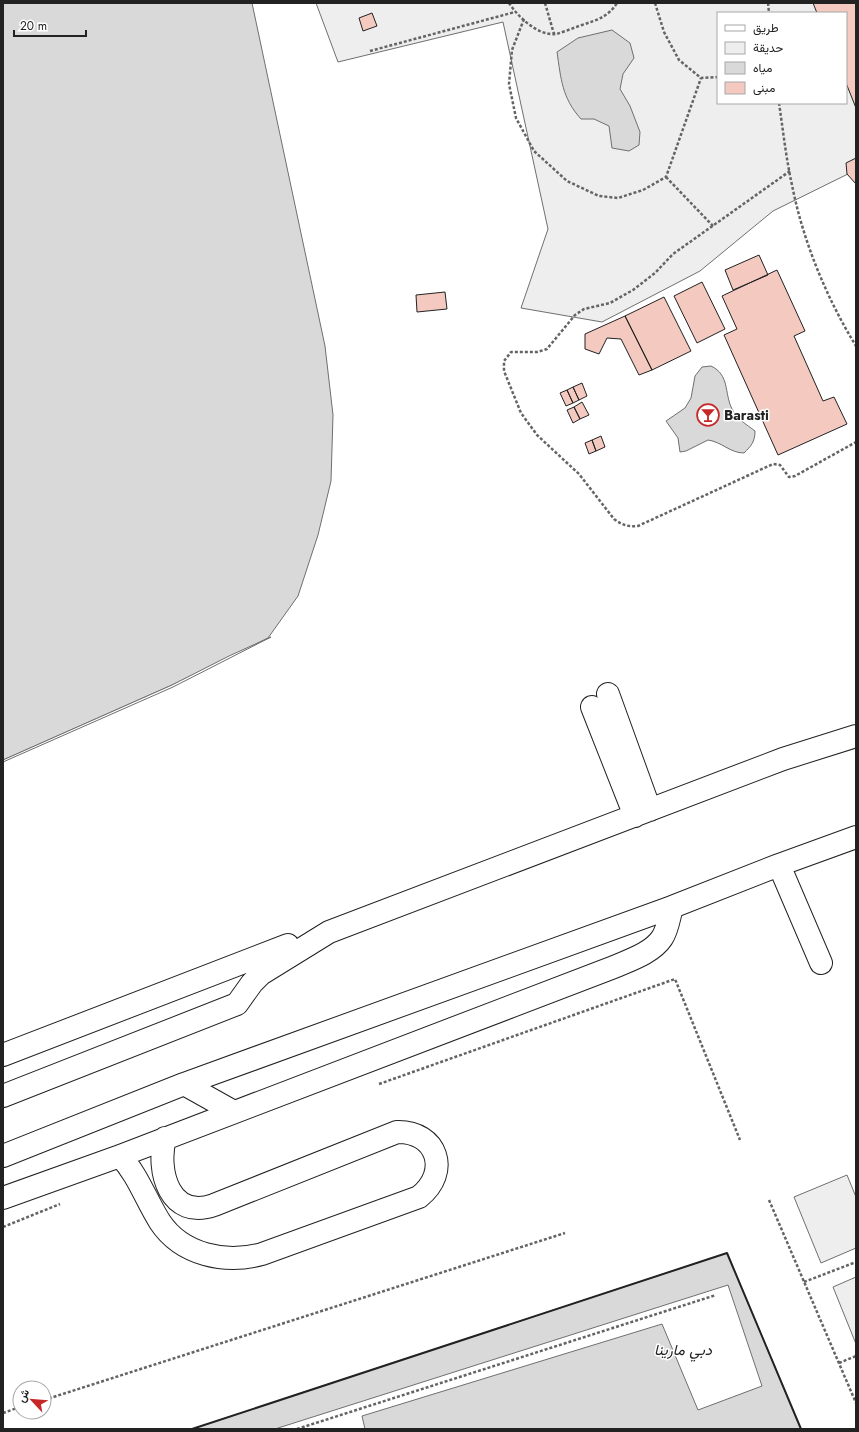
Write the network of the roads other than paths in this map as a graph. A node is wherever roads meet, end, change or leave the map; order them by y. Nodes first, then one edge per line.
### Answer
1 (600, 701) dead end
2 (856, 736) edge
3 (642, 813) junction
4 (856, 837) edge
5 (779, 865) junction
6 (672, 907) junction
7 (329, 932) junction
8 (821, 963) dead end
9 (3, 1056) edge
10 (184, 1084) junction
11 (3, 1096) edge
12 (234, 1112) junction
13 (165, 1138) junction
14 (3, 1156) edge
15 (120, 1156) junction
16 (3, 1198) edge

1 - 3 street
2 - 3 street
3 - 7 street
4 - 5 street
5 - 6 street
5 - 8 street
6 - 10 street
6 - 12 street
7 - 9 street
7 - 11 street
10 - 12 street
10 - 14 street
12 - 13 street
13 - 15 street
13 - 15 street
15 - 16 street

